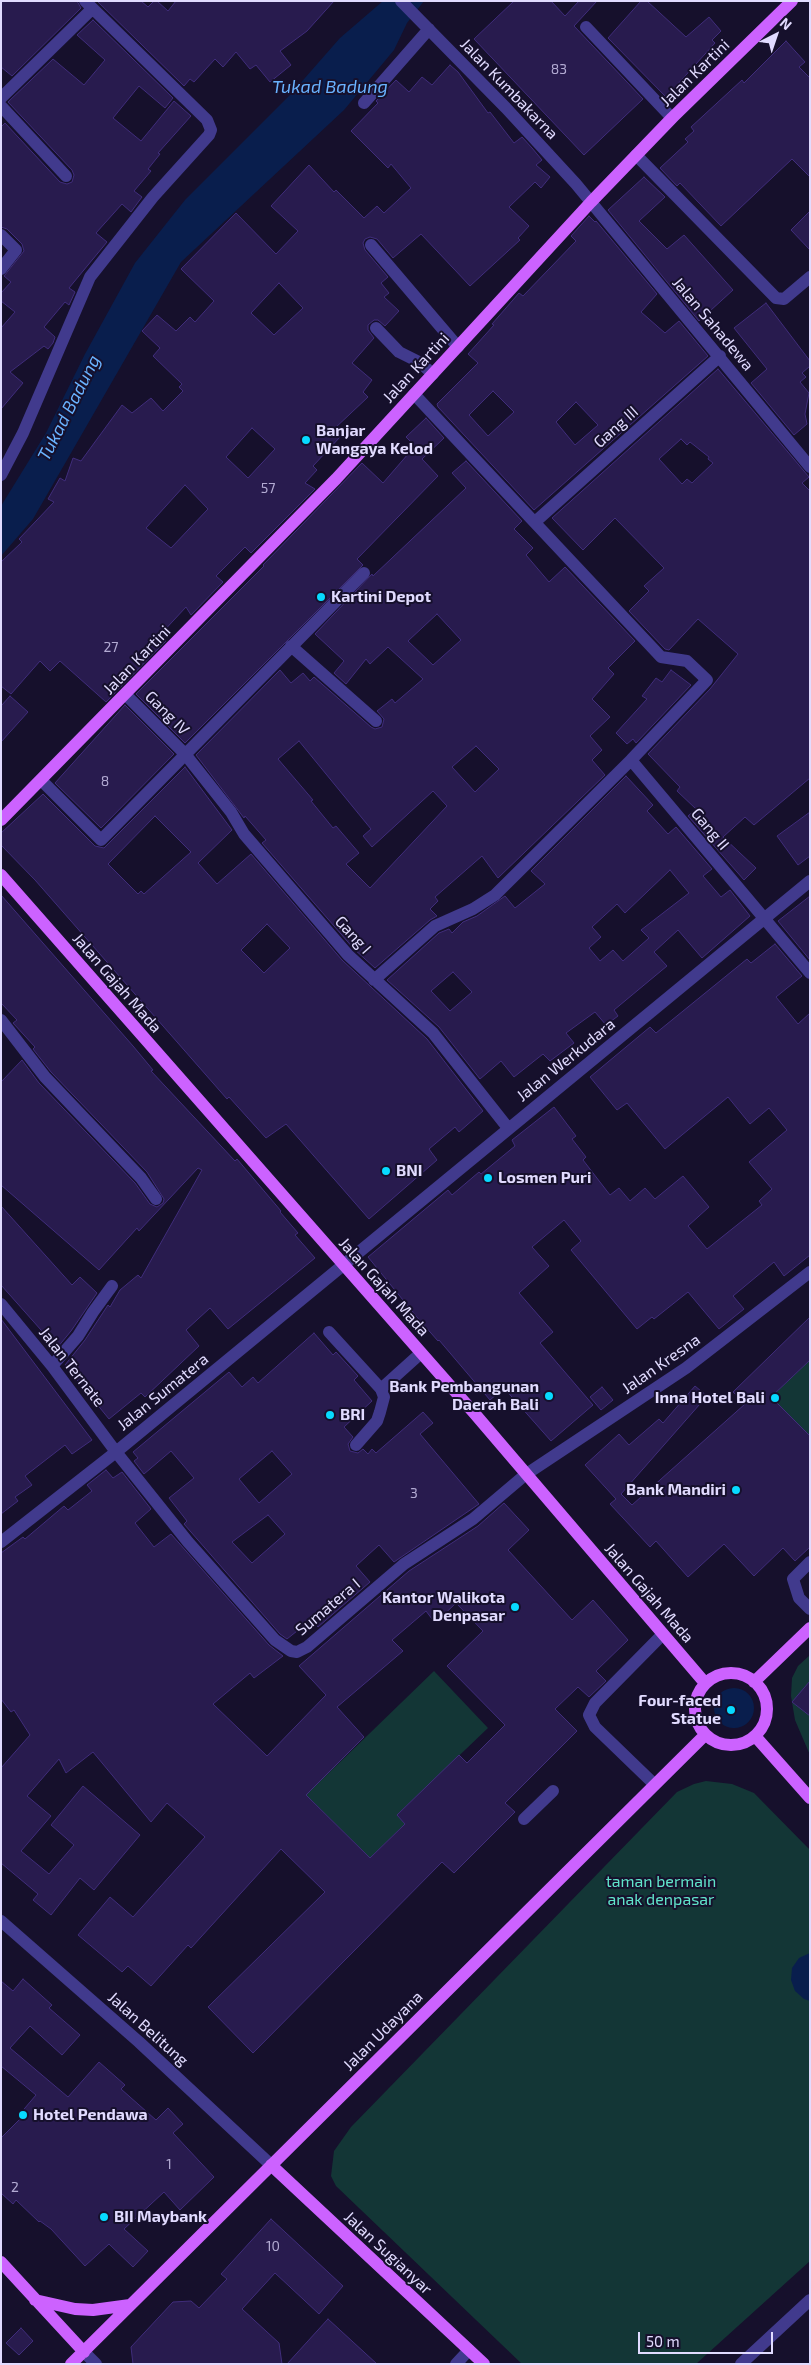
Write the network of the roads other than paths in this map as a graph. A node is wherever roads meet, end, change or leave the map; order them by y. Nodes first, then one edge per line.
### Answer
1 (401, 1) edge
2 (792, 1) edge
3 (89, 5) edge
4 (586, 27) dead end
5 (429, 29) junction
6 (1, 98) edge
7 (364, 103) dead end
8 (1, 106) edge
9 (672, 118) junction
10 (636, 155) junction
11 (66, 176) dead end
12 (591, 202) junction
13 (1, 235) edge
14 (371, 246) dead end
15 (1, 268) edge
16 (810, 277) edge
17 (376, 328) dead end
18 (458, 347) junction
19 (720, 356) junction
20 (433, 374) junction
21 (414, 394) junction
22 (810, 467) edge
23 (1, 475) edge
24 (535, 522) junction
25 (364, 573) dead end
26 (291, 646) junction
27 (126, 695) junction
28 (376, 721) dead end
29 (185, 754) junction
30 (631, 760) junction
31 (41, 780) junction
32 (1, 820) edge
33 (1, 875) edge
34 (810, 881) edge
35 (764, 918) junction
36 (810, 973) edge
37 (374, 980) junction
38 (1, 1020) edge
39 (508, 1128) junction
40 (156, 1199) dead end
41 (343, 1265) junction
42 (810, 1272) edge
43 (112, 1286) dead end
44 (1, 1304) edge
45 (329, 1332) dead end
46 (421, 1353) junction
47 (52, 1366) junction
48 (381, 1389) junction
49 (356, 1445) dead end
50 (116, 1452) junction
51 (526, 1475) junction
52 (1, 1542) edge
53 (810, 1562) edge
54 (810, 1609) edge
55 (810, 1628) edge
56 (663, 1634) junction
57 (754, 1682) junction
58 (706, 1683) junction
59 (705, 1735) junction
60 (755, 1736) junction
61 (654, 1784) junction
62 (553, 1791) dead end
63 (810, 1798) edge
64 (524, 1819) dead end
65 (1, 1920) edge
66 (271, 2165) junction
67 (1, 2262) edge
68 (36, 2300) junction
69 (810, 2300) edge
70 (130, 2305) junction
71 (469, 2350) junction
72 (84, 2352) junction
73 (71, 2364) edge
74 (96, 2364) edge
75 (456, 2364) edge
76 (484, 2364) edge
77 (740, 2364) edge

1 - 5 street, Jalan Kumbakarna
2 - 9 main road, Jalan Kartini
3 - 6 street
3 - 23 street
4 - 9 street
5 - 7 street
5 - 12 street, Jalan Kumbakarna
8 - 11 street
9 - 10 main road, Jalan Kartini
10 - 12 main road, Jalan Kartini
10 - 16 street
12 - 18 main road, Jalan Kartini
12 - 19 street, Jalan Sahadewa
13 - 15 street
14 - 18 street
17 - 20 street
18 - 20 main road, Jalan Kartini
19 - 22 street, Jalan Sahadewa
19 - 24 street, Gang III
20 - 21 main road, Jalan Kartini
21 - 24 street
21 - 27 main road, Jalan Kartini
24 - 30 street
25 - 26 street
26 - 28 street
26 - 29 street
27 - 29 street, Gang IV
27 - 31 main road, Jalan Kartini
29 - 31 street
29 - 37 street, Gang I
30 - 35 street, Gang II
30 - 37 street
31 - 32 main road, Jalan Kartini
33 - 41 main road, Jalan Gajah Mada
34 - 35 street, Jalan Werkudara
35 - 36 street, Gang II
35 - 39 street, Jalan Werkudara
37 - 39 street, Gang I
38 - 40 street
39 - 41 street, Jalan Werkudara
41 - 46 main road, Jalan Gajah Mada
41 - 50 street, Jalan Sumatera
42 - 51 street, Jalan Kresna
43 - 47 street
44 - 47 street, Jalan Ternate
45 - 48 street
46 - 48 street
46 - 51 main road, Jalan Gajah Mada
47 - 50 street, Jalan Ternate
48 - 49 street
50 - 51 street, Sumatera I
50 - 52 street, Jalan Sumatera
51 - 56 main road, Jalan Gajah Mada
53 - 54 street
55 - 57 main road
56 - 58 main road, Jalan Gajah Mada
56 - 61 street
57 - 58 main road
57 - 60 main road
58 - 59 main road
59 - 60 main road
59 - 61 main road, Jalan Udayana
60 - 63 main road
61 - 66 main road, Jalan Udayana
62 - 64 street
65 - 66 street, Jalan Belitung
66 - 70 main road, Jalan Udayana
66 - 71 main road, Jalan Sugianyar
67 - 68 main road
68 - 70 main road
68 - 72 main road
69 - 77 street
70 - 72 main road, Jalan Udayana
71 - 75 street
71 - 76 main road, Jalan Sugianyar
72 - 73 main road, Jalan Udayana
72 - 74 street

